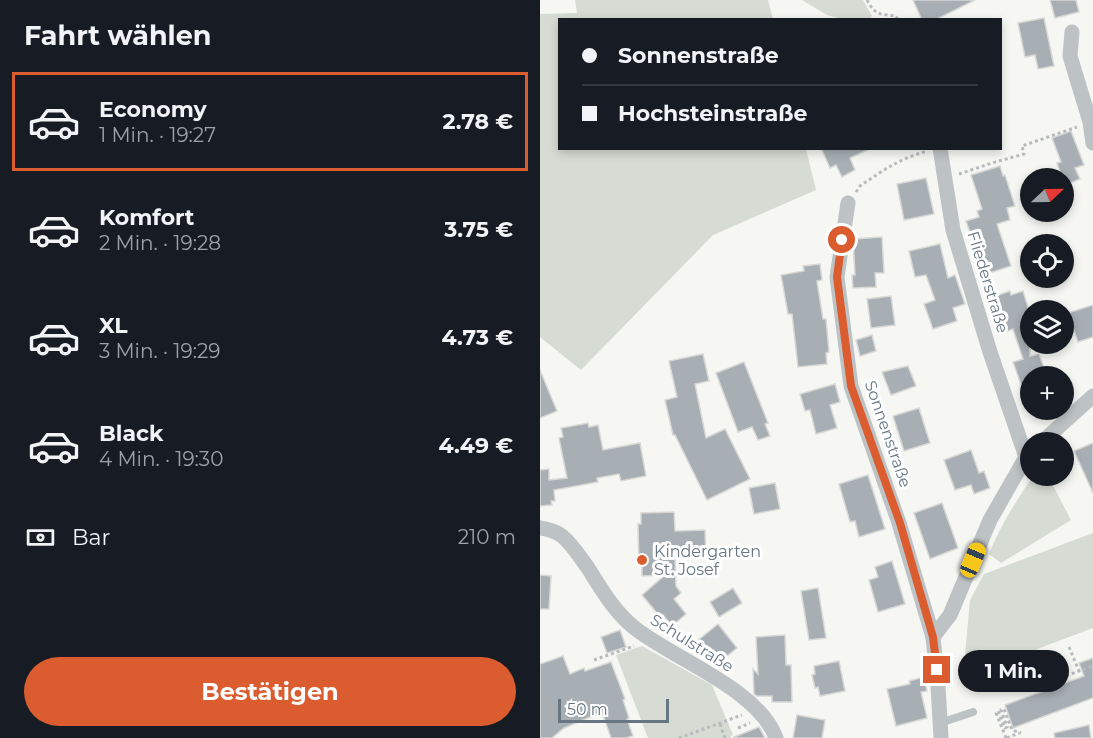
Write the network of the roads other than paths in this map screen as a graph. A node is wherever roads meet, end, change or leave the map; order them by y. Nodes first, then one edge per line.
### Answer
1 (1072, 32) dead end
2 (1093, 143) edge
3 (934, 150) edge
4 (848, 203) dead end
5 (1093, 396) edge
6 (1053, 432) edge
7 (1020, 433) edge
8 (1020, 469) edge
9 (540, 528) edge
10 (933, 637) junction
11 (973, 712) dead end
12 (940, 730) edge
13 (776, 738) edge

1 - 2 street
3 - 7 street, Fliederstraße
4 - 10 street, Sonnenstraße
5 - 6 street
8 - 10 street
9 - 13 street, Schulstraße
10 - 12 street, Sonnenstraße
11 - 12 lane

